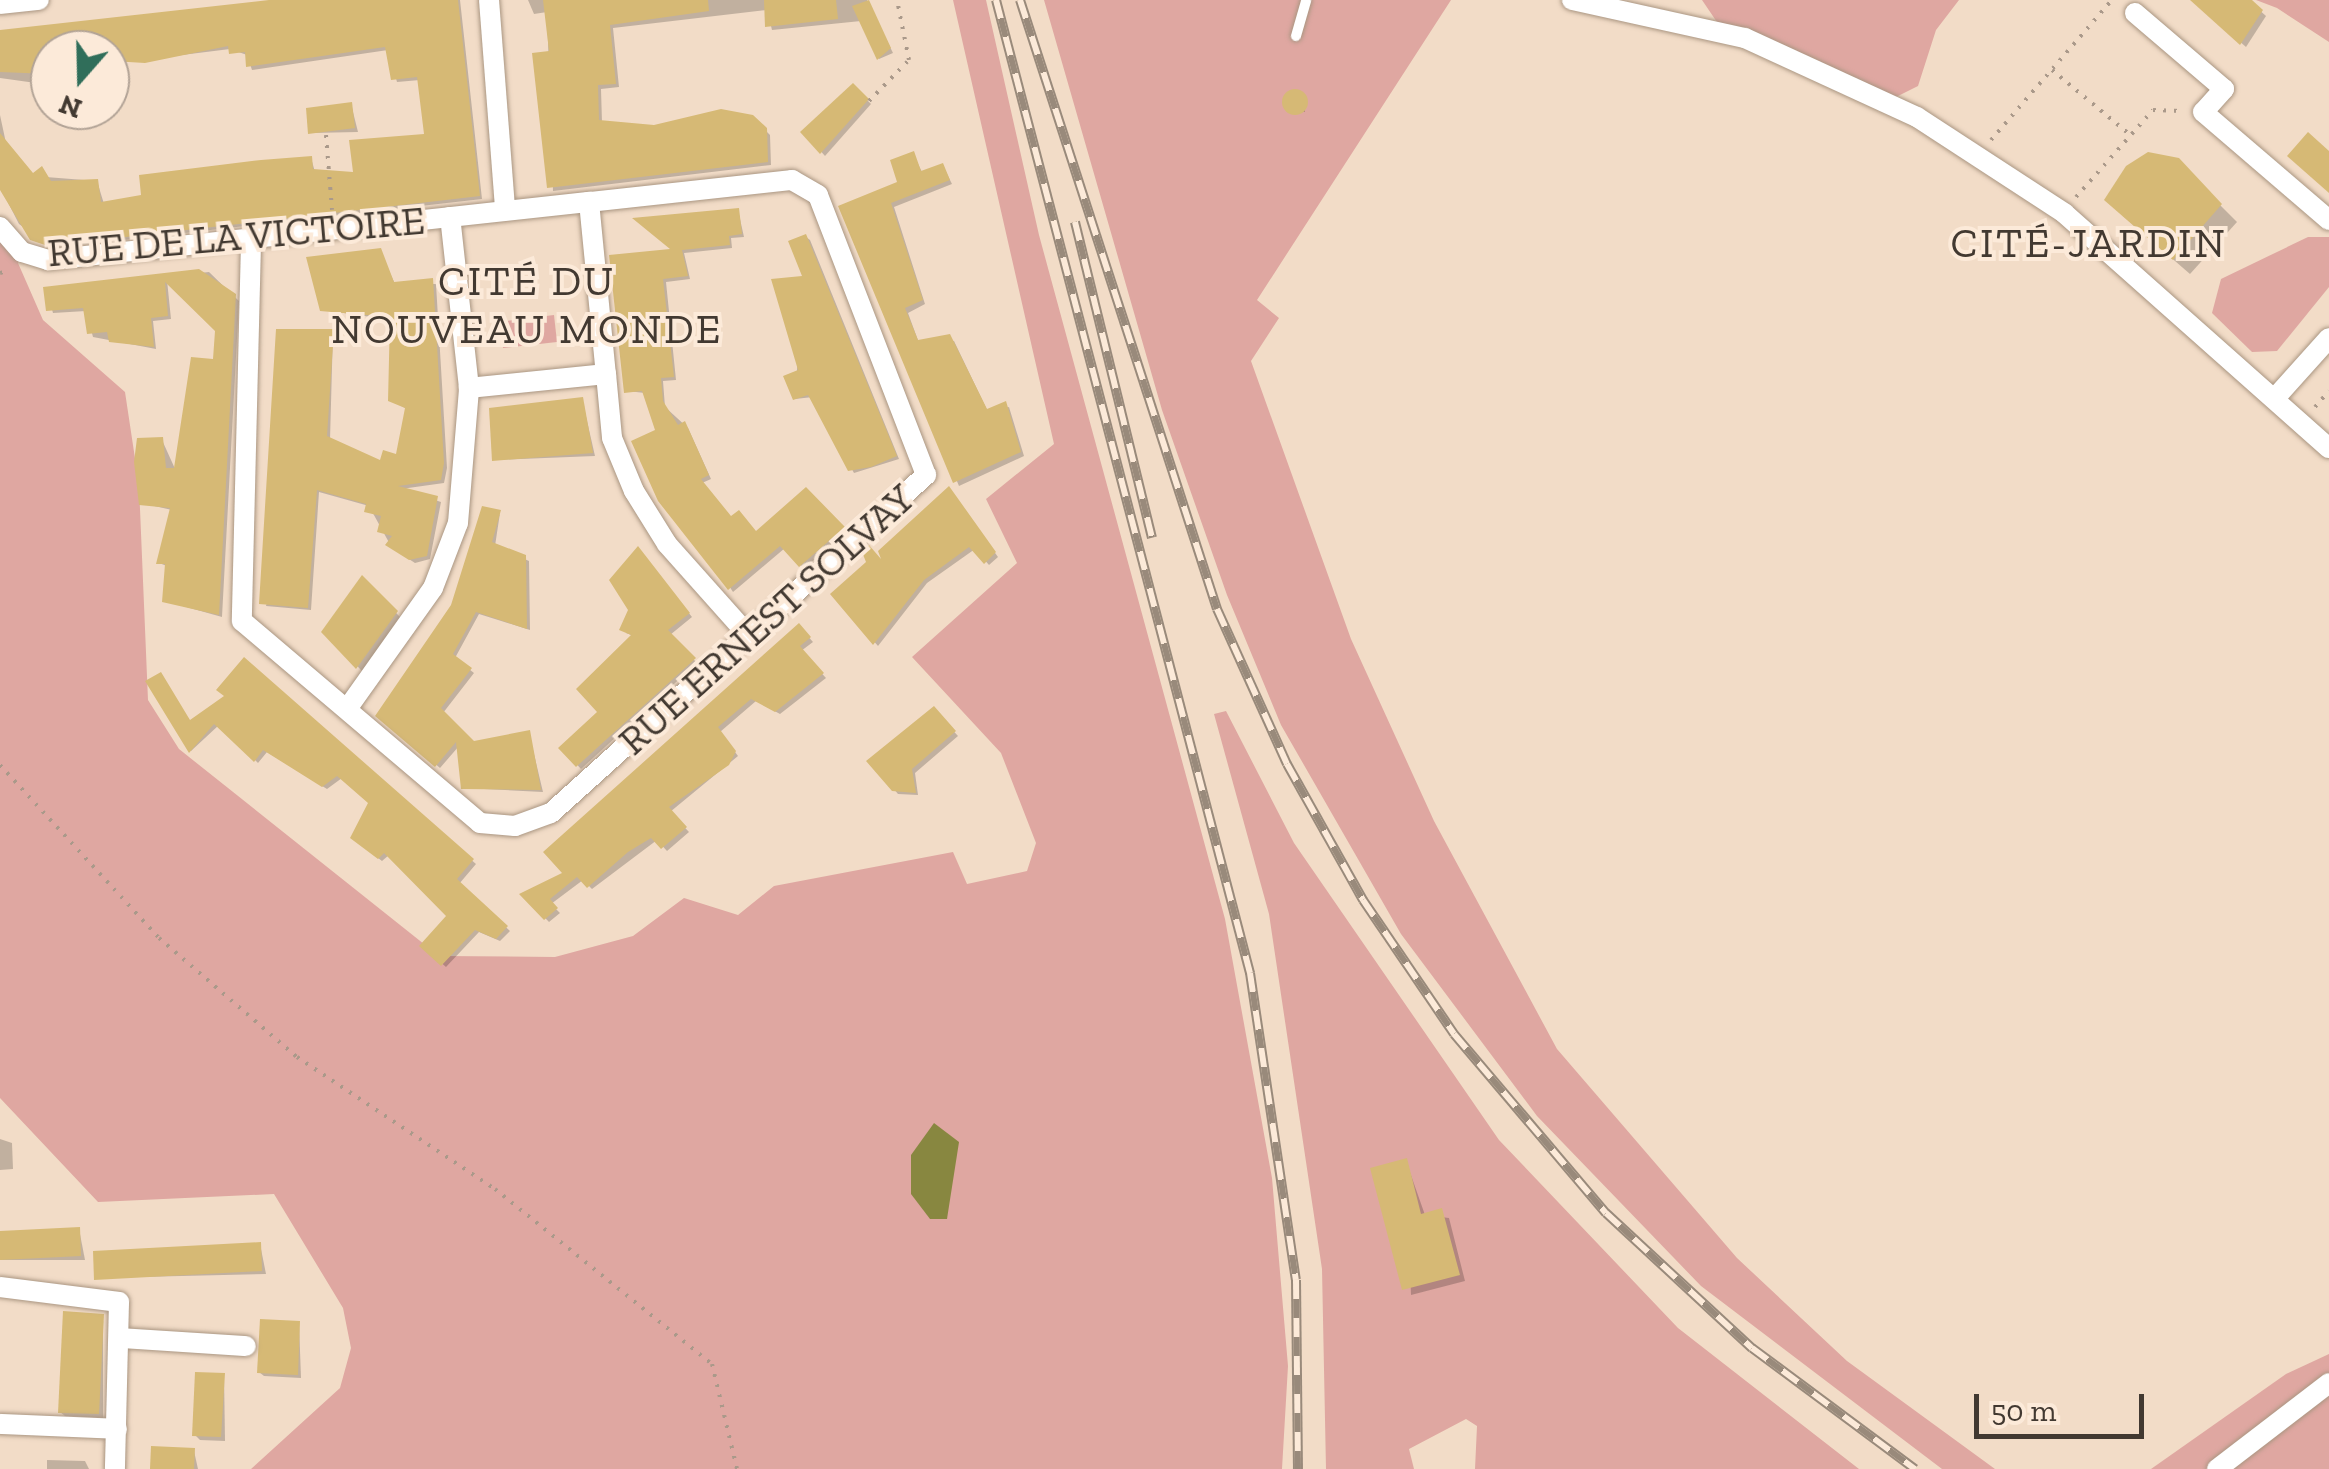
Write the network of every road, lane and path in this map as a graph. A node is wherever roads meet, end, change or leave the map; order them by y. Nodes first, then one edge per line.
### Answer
1 (39, 0) edge
2 (490, 0) edge
3 (897, 0) edge
4 (1306, 0) edge
5 (1572, 0) edge
6 (2112, 0) edge
7 (0, 4) edge
8 (1623, 4) edge
9 (1671, 7) edge
10 (2135, 13) dead end
11 (1296, 36) dead end
12 (2052, 70) junction
13 (869, 101) dead end
14 (2203, 112) junction
15 (2129, 134) junction
16 (326, 135) dead end
17 (1979, 154) junction
18 (589, 202) junction
19 (506, 210) junction
20 (2064, 213) junction
21 (450, 217) junction
22 (2329, 220) edge
23 (0, 227) edge
24 (334, 230) junction
25 (252, 243) junction
26 (2329, 338) edge
27 (606, 374) junction
28 (469, 388) junction
29 (2276, 397) junction
30 (2329, 448) edge
31 (750, 637) junction
32 (346, 709) junction
33 (0, 766) edge
34 (0, 1287) edge
35 (121, 1338) junction
36 (246, 1346) dead end
37 (2329, 1384) edge
38 (0, 1424) edge
39 (116, 1429) junction
40 (115, 1469) edge
41 (737, 1469) edge
42 (2217, 1469) edge

1 - 7 street
2 - 19 street
3 - 13 path
4 - 11 lane
5 - 8 street
6 - 12 path
8 - 9 street
9 - 17 street
10 - 14 street
12 - 15 path
12 - 17 path
14 - 15 path
14 - 22 street
15 - 20 path
16 - 24 path
17 - 20 street
18 - 19 street, RUE DE LA VICTOIRE
18 - 27 street
18 - 31 street, RUE ERNEST SOLVAY
19 - 21 street, RUE DE LA VICTOIRE
20 - 29 street
21 - 24 street, RUE DE LA VICTOIRE
21 - 28 street
23 - 25 street, RUE DE LA VICTOIRE
24 - 25 street, RUE DE LA VICTOIRE
25 - 32 street
26 - 29 street
27 - 28 street
27 - 31 street
28 - 32 street
29 - 30 street
31 - 32 street, RUE ERNEST SOLVAY
33 - 41 path
34 - 35 street
35 - 36 street
35 - 39 street
37 - 42 street
38 - 39 street
39 - 40 street

